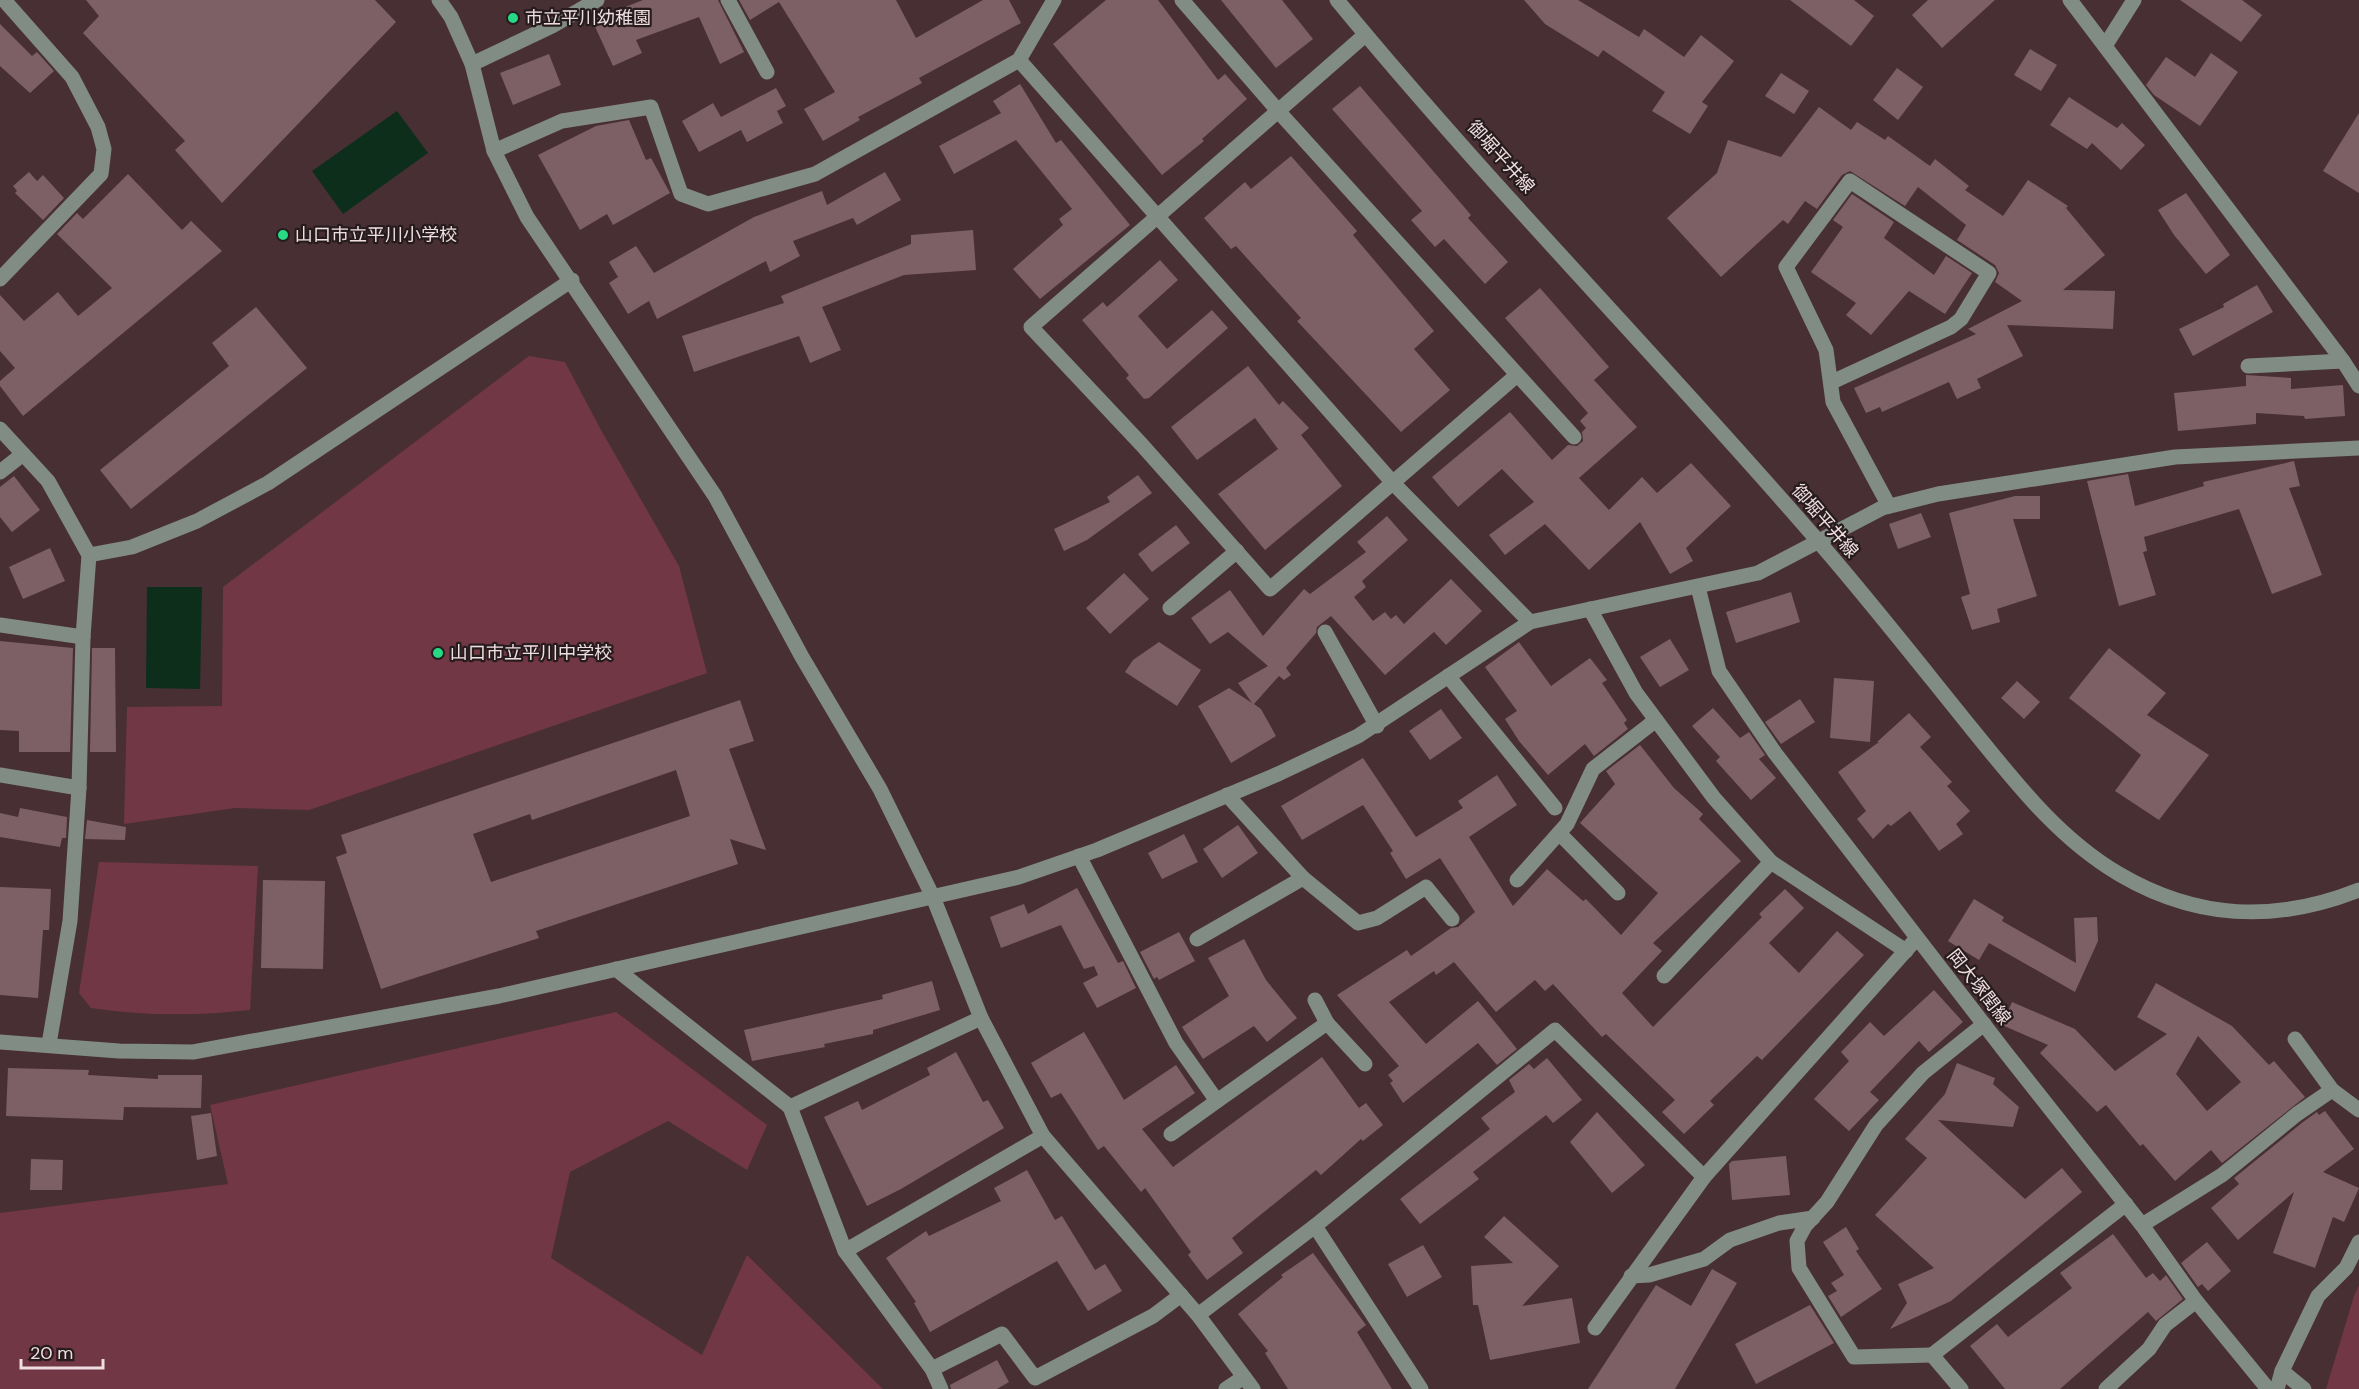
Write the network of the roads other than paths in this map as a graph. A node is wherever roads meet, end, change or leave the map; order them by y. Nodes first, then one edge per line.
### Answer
1 (4, 0) edge
2 (439, 0) edge
3 (597, 0) edge
4 (728, 0) edge
5 (1054, 0) edge
6 (1182, 0) edge
7 (1337, 0) edge
8 (2070, 0) edge
9 (2134, 0) edge
10 (1365, 34) junction
11 (2105, 45) junction
12 (1019, 60) junction
13 (472, 64) junction
14 (767, 72) dead end
15 (1279, 112) junction
16 (494, 151) junction
17 (1159, 217) junction
18 (0, 279) edge
19 (572, 280) junction
20 (2343, 361) junction
21 (2248, 366) dead end
22 (1517, 375) junction
23 (1832, 382) junction
24 (2359, 386) edge
25 (0, 429) edge
26 (1574, 438) dead end
27 (2359, 448) edge
28 (23, 453) junction
29 (0, 472) edge
30 (1394, 484) junction
31 (1889, 506) junction
32 (1819, 542) junction
33 (1237, 551) junction
34 (89, 555) junction
35 (1698, 587) junction
36 (1170, 608) dead end
37 (1590, 609) junction
38 (1530, 622) junction
39 (0, 625) edge
40 (1325, 632) dead end
41 (83, 637) junction
42 (1448, 676) junction
43 (1656, 720) junction
44 (1377, 726) junction
45 (0, 775) edge
46 (80, 788) junction
47 (1227, 795) junction
48 (1555, 808) dead end
49 (1559, 833) junction
50 (1079, 856) junction
51 (1771, 862) junction
52 (1303, 878) junction
53 (1517, 880) dead end
54 (2359, 890) edge
55 (1618, 893) dead end
56 (933, 897) junction
57 (1452, 919) dead end
58 (1917, 938) junction
59 (1197, 939) dead end
60 (1906, 951) junction
61 (616, 969) junction
62 (1664, 975) dead end
63 (1315, 1000) dead end
64 (981, 1018) junction
65 (1327, 1023) junction
66 (1984, 1024) junction
67 (2295, 1039) dead end
68 (0, 1042) edge
69 (49, 1044) junction
70 (1365, 1064) dead end
71 (2332, 1090) junction
72 (1217, 1101) junction
73 (790, 1107) junction
74 (2359, 1110) edge
75 (1171, 1134) dead end
76 (1043, 1136) junction
77 (1704, 1178) junction
78 (2126, 1204) junction
79 (1813, 1218) junction
80 (2142, 1225) junction
81 (1315, 1226) junction
82 (2359, 1242) edge
83 (845, 1251) junction
84 (1631, 1276) junction
85 (1180, 1295) junction
86 (2196, 1301) junction
87 (1198, 1315) junction
88 (1595, 1328) dead end
89 (1932, 1355) junction
90 (932, 1369) junction
91 (2282, 1371) junction
92 (1249, 1383) edge
93 (941, 1389) edge
94 (1226, 1389) edge
95 (1421, 1389) edge
96 (1961, 1389) edge
97 (2106, 1389) edge
98 (2268, 1389) edge
99 (2277, 1389) edge
100 (2304, 1389) edge

1 - 18 street
2 - 13 street
3 - 13 street
4 - 14 street
5 - 12 street
6 - 15 street
7 - 10 street, 御堀平井線
8 - 11 street
9 - 11 street
10 - 15 street
10 - 32 street, 御堀平井線
11 - 20 street
12 - 16 street
12 - 17 street
13 - 16 street
15 - 17 street
15 - 22 street
16 - 19 street
17 - 30 street
17 - 33 street
19 - 34 street
19 - 56 street
20 - 21 street
20 - 24 street
22 - 26 street
22 - 30 street
23 - 23 street
23 - 31 street
25 - 28 street
27 - 31 street
28 - 29 street
28 - 34 street
30 - 33 street
30 - 38 street
31 - 32 street
32 - 35 street
32 - 54 street, 御堀平井線
33 - 36 street
34 - 41 street
35 - 37 street
35 - 58 street, 岡大塚閏線
37 - 38 street
37 - 43 street
38 - 42 street
39 - 41 street
40 - 44 street
41 - 46 street
42 - 44 street
42 - 48 street
43 - 49 street
43 - 51 street
44 - 47 street
45 - 46 street
46 - 69 street
47 - 50 street
47 - 52 street
49 - 53 street
49 - 55 street
50 - 56 street
50 - 72 street
51 - 60 street
51 - 62 street
52 - 57 street
52 - 59 street
56 - 61 street
56 - 64 street
58 - 60 street
58 - 66 street, 岡大塚閏線
60 - 77 street
61 - 69 street
61 - 73 street
63 - 65 street
64 - 73 street
64 - 76 street
65 - 70 street
65 - 72 street
66 - 78 street, 岡大塚閏線
66 - 79 street
67 - 71 street
68 - 69 street
71 - 74 street
71 - 80 street
72 - 75 street
73 - 83 street
76 - 83 street
76 - 85 street
77 - 81 street
77 - 84 street
78 - 80 street, 岡大塚閏線
78 - 89 street
79 - 84 street
79 - 89 street
80 - 86 street, 岡大塚閏線
81 - 87 street
81 - 95 street
82 - 91 street
83 - 90 street
84 - 88 street
85 - 87 street
85 - 90 street
86 - 97 street
86 - 98 street, 岡大塚閏線
87 - 92 street
89 - 96 street
90 - 93 street
91 - 99 street
91 - 100 street
92 - 94 street

